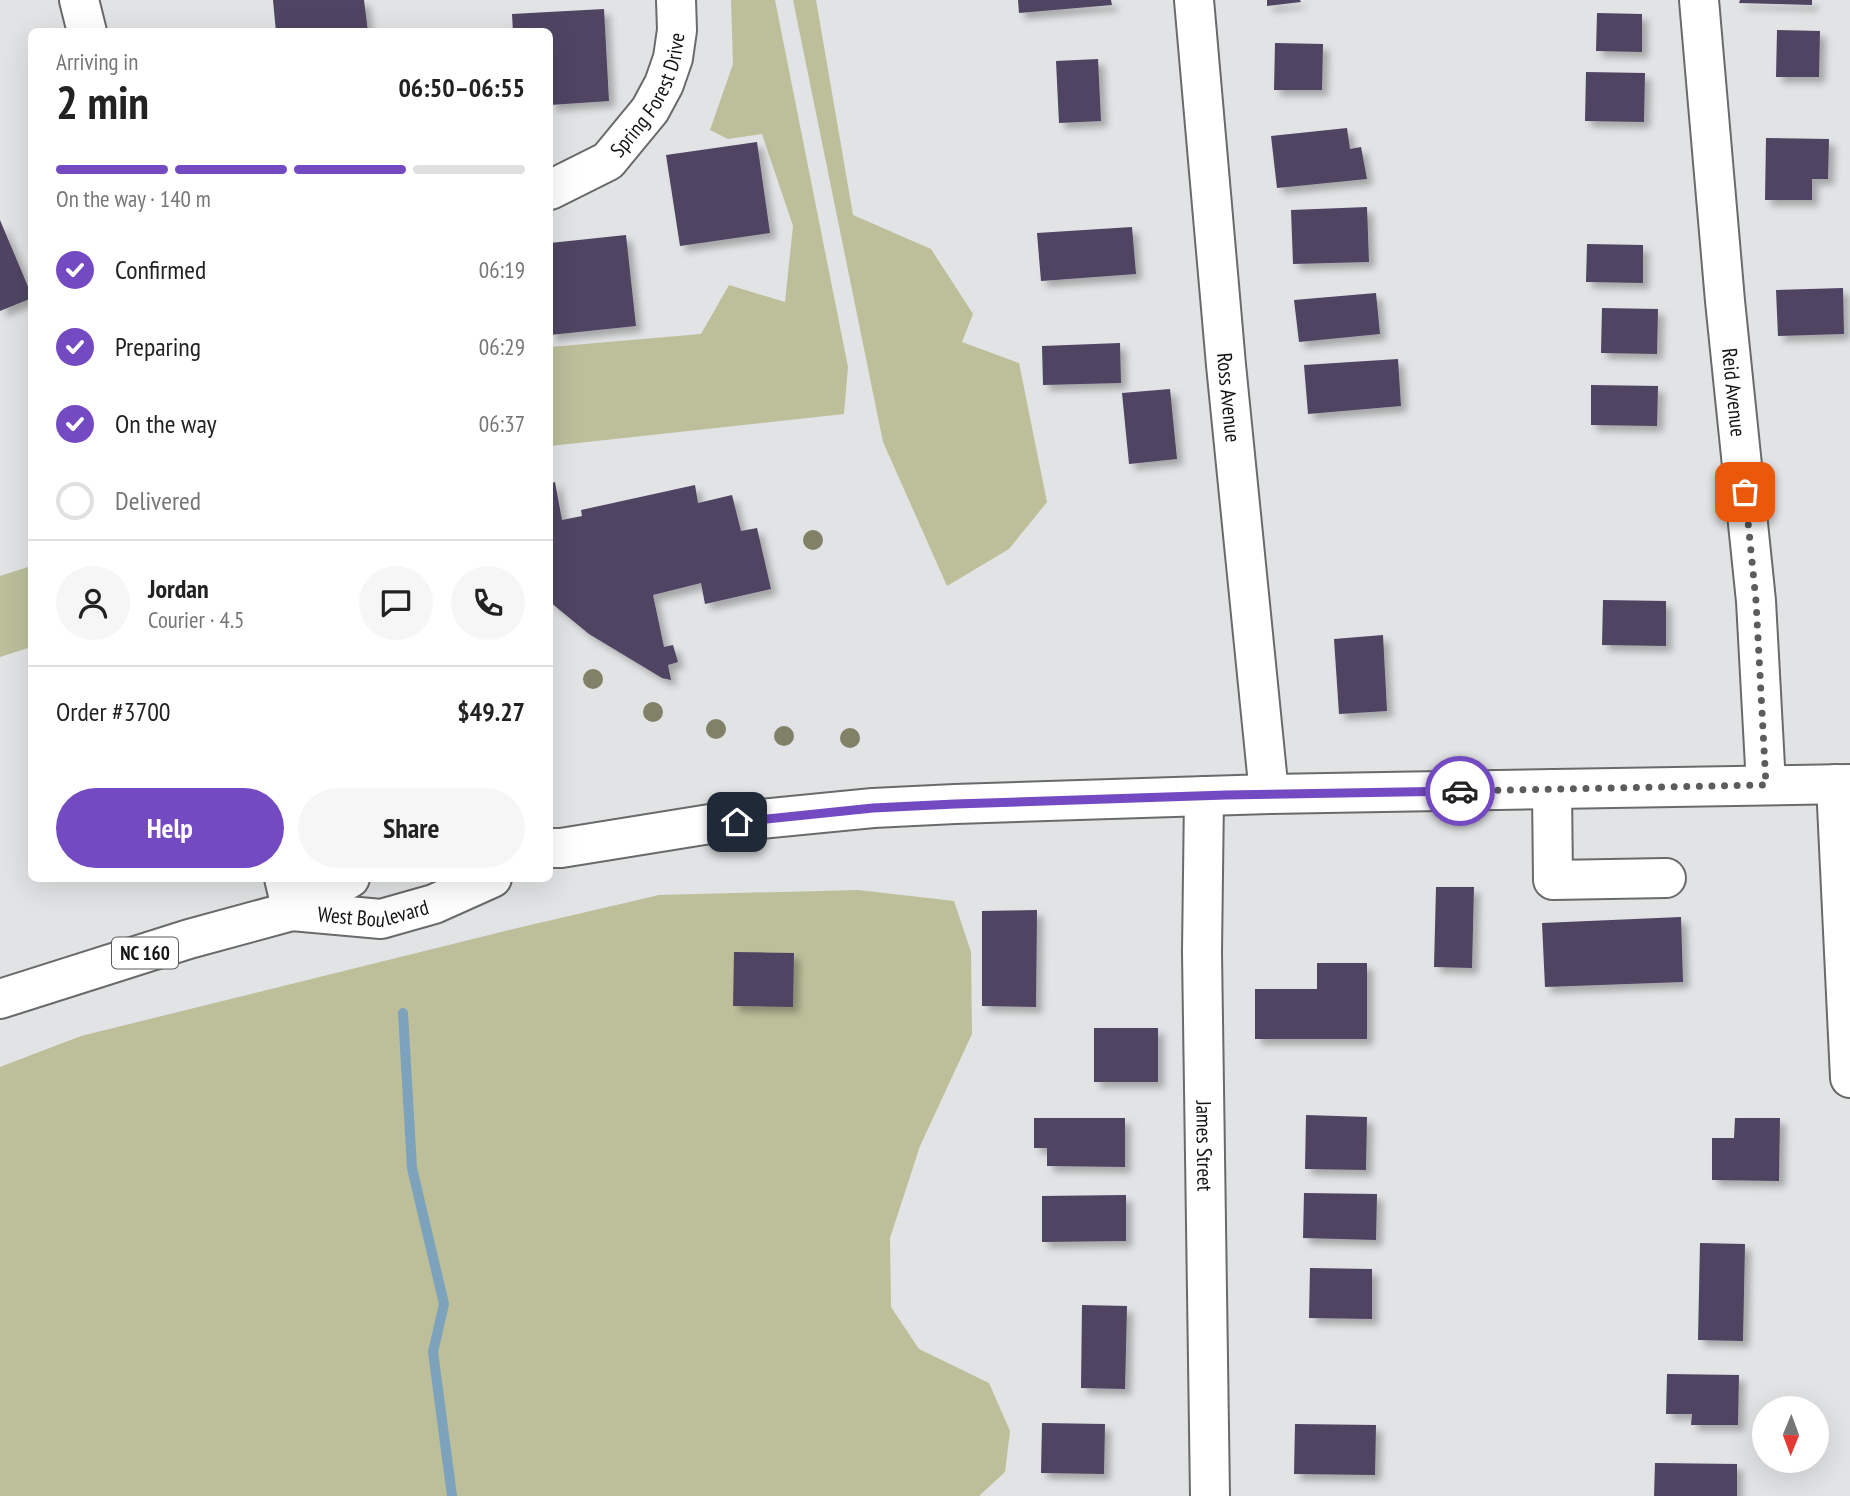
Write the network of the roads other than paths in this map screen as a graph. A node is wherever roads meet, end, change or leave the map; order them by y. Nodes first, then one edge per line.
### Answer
1 (79, 0) edge
2 (676, 0) edge
3 (1194, 0) edge
4 (1699, 0) edge
5 (86, 28) edge
6 (553, 188) edge
7 (1843, 784) edge
8 (1766, 785) junction
9 (1552, 789) junction
10 (1269, 794) junction
11 (1204, 796) junction
12 (553, 850) edge
13 (1666, 878) dead end
14 (335, 882) edge
15 (483, 882) edge
16 (288, 895) edge
17 (0, 999) edge
18 (1850, 1078) edge
19 (1210, 1496) edge

1 - 5 street
2 - 6 street, Spring Forest Drive
3 - 10 street, Ross Avenue
4 - 8 street, Reid Avenue
7 - 8 street
7 - 18 street
8 - 9 street
9 - 10 street
9 - 13 street
10 - 11 street
11 - 12 street
11 - 19 street, James Street
14 - 16 street, West Boulevard / NC 160
15 - 16 street, West Boulevard / NC 160
16 - 17 street, West Boulevard / NC 160

